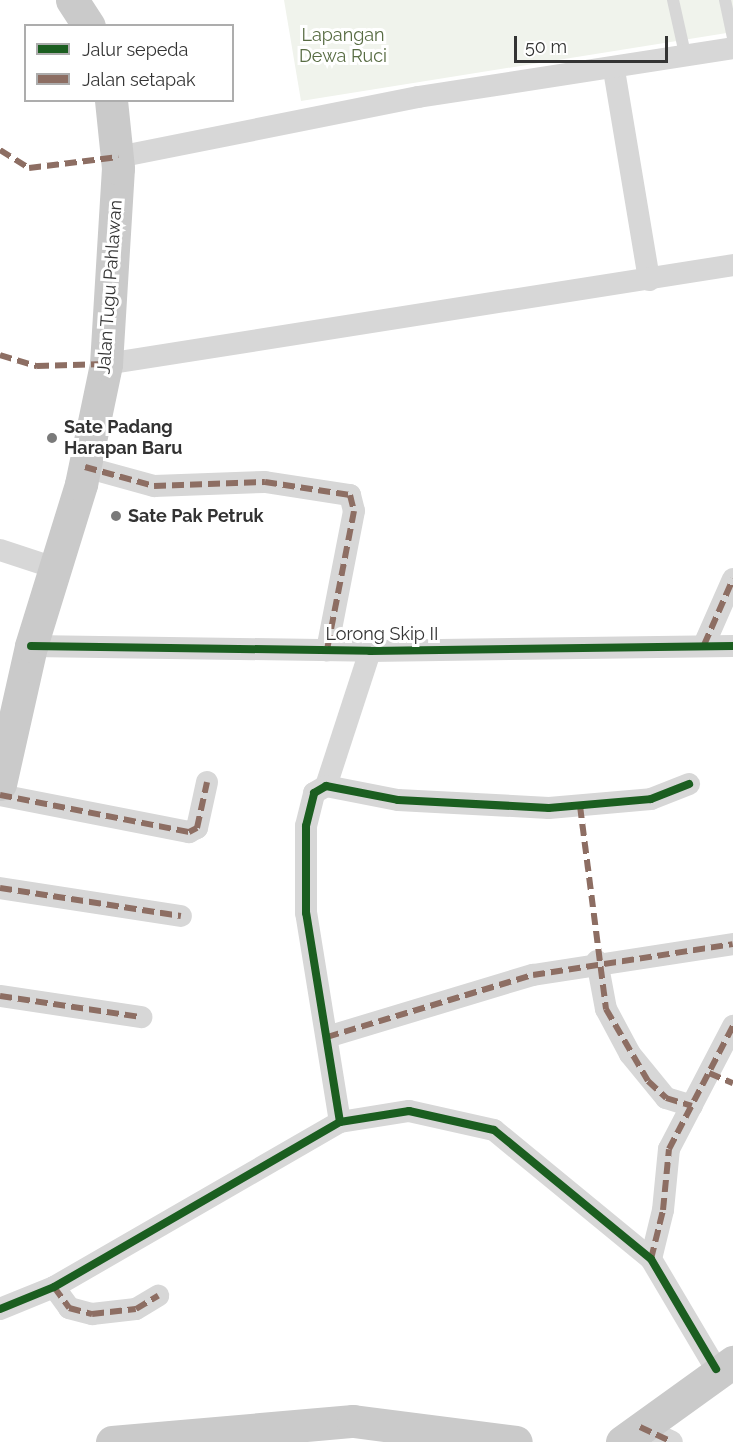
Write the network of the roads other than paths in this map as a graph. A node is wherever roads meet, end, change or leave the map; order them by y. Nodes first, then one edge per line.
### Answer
1 (72, 0) edge
2 (673, 0) edge
3 (726, 0) edge
4 (88, 24) edge
5 (733, 37) edge
6 (733, 48) edge
7 (686, 58) junction
8 (614, 70) junction
9 (111, 102) edge
10 (118, 157) junction
11 (733, 265) edge
12 (649, 280) junction
13 (106, 364) junction
14 (85, 466) junction
15 (0, 550) edge
16 (52, 567) junction
17 (733, 579) edge
18 (704, 645) junction
19 (31, 646) junction
20 (733, 646) edge
21 (327, 650) junction
22 (370, 651) junction
23 (207, 782) dead end
24 (0, 784) edge
25 (689, 784) dead end
26 (326, 786) junction
27 (0, 795) edge
28 (0, 888) edge
29 (182, 916) dead end
30 (733, 944) edge
31 (597, 961) junction
32 (0, 996) edge
33 (141, 1017) dead end
34 (733, 1026) edge
35 (327, 1037) junction
36 (692, 1106) junction
37 (340, 1122) junction
38 (651, 1259) junction
39 (54, 1287) junction
40 (158, 1296) dead end
41 (0, 1309) edge
42 (724, 1366) edge
43 (631, 1434) edge
44 (112, 1442) edge
45 (516, 1442) edge
46 (672, 1442) edge

1 - 4 main road
2 - 7 lane
3 - 5 lane
6 - 7 street
7 - 8 street
8 - 10 street
8 - 12 street
9 - 10 main road, Jalan Tugu Pahlawan
10 - 13 main road, Jalan Tugu Pahlawan
11 - 12 street
12 - 13 street
13 - 14 main road, Jalan Tugu Pahlawan
14 - 16 main road, Jalan Tugu Pahlawan
14 - 21 street
15 - 16 street
16 - 19 main road, Jalan Tugu Pahlawan
17 - 18 street
18 - 20 street, Lorong Skip II
18 - 22 street, Lorong Skip II
19 - 21 street, Lorong Skip II
19 - 24 main road, Jalan Tugu Pahlawan
21 - 22 street, Lorong Skip II
22 - 26 street
23 - 27 street
25 - 26 street
26 - 35 street
28 - 29 street
30 - 31 street
31 - 35 street
31 - 36 street
32 - 33 street
34 - 36 street
35 - 37 street
36 - 38 street
37 - 38 street
37 - 39 street
38 - 42 street
39 - 40 street
39 - 41 street
42 - 43 main road
43 - 46 street
44 - 45 main road

